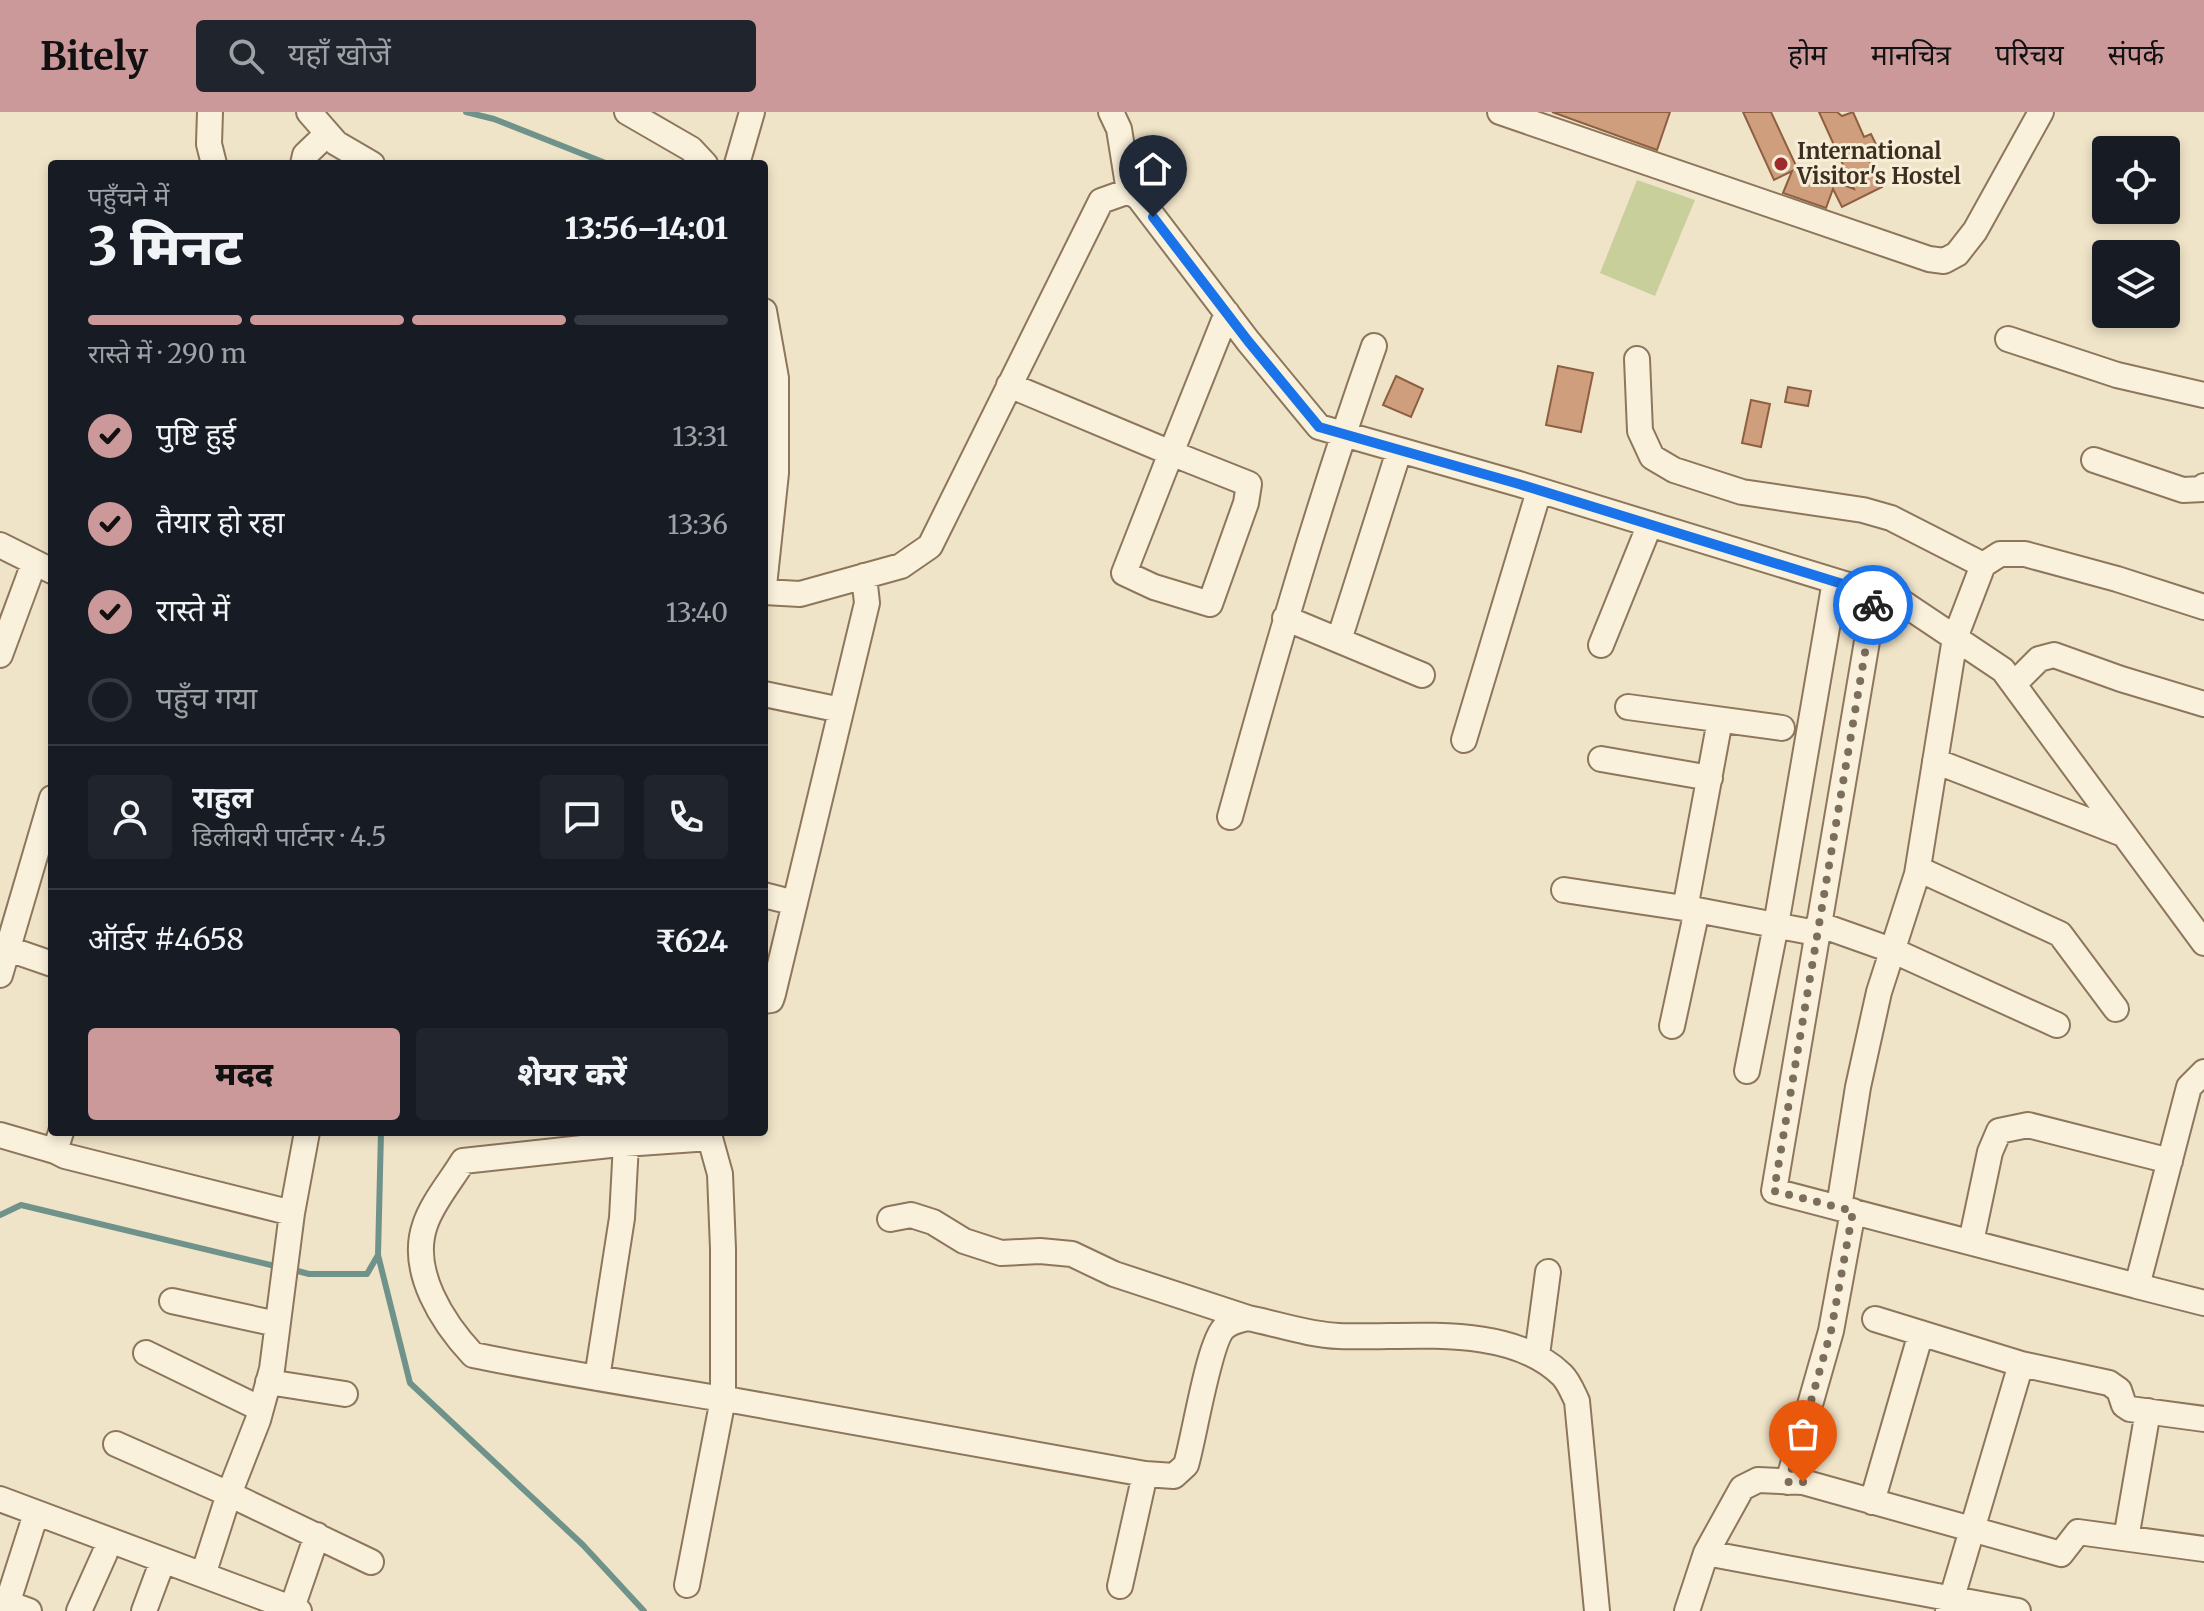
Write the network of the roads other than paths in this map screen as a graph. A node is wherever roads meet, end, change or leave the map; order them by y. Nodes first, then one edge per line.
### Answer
1 (210, 112) edge
2 (309, 112) edge
3 (627, 112) edge
4 (752, 112) edge
5 (1111, 112) edge
6 (1500, 112) edge
7 (2041, 112) edge
8 (327, 134) junction
9 (213, 160) edge
10 (304, 160) edge
11 (365, 160) edge
12 (701, 160) edge
13 (738, 160) edge
14 (1129, 191) junction
15 (1227, 313) junction
16 (768, 333) edge
17 (2008, 339) dead end
18 (1374, 346) dead end
19 (1637, 359) dead end
20 (1009, 385) junction
21 (2204, 395) edge
22 (1343, 434) junction
23 (1399, 451) junction
24 (1171, 453) junction
25 (2094, 460) dead end
26 (2204, 486) edge
27 (1539, 491) junction
28 (1650, 524) junction
29 (0, 545) edge
30 (768, 550) edge
31 (1983, 565) junction
32 (43, 567) edge
33 (864, 576) junction
34 (1835, 581) junction
35 (768, 590) edge
36 (1875, 594) junction
37 (2204, 607) edge
38 (1285, 618) junction
39 (1955, 638) junction
40 (1339, 640) junction
41 (1601, 645) dead end
42 (0, 655) edge
43 (1422, 675) dead end
44 (2014, 684) junction
45 (768, 695) edge
46 (2204, 704) edge
47 (1628, 707) dead end
48 (841, 710) junction
49 (1720, 720) junction
50 (1782, 728) dead end
51 (1464, 740) dead end
52 (1601, 759) dead end
53 (1935, 761) junction
54 (1710, 778) junction
55 (48, 810) edge
56 (1230, 817) dead end
57 (2124, 834) junction
58 (1917, 874) junction
59 (1564, 890) dead end
60 (768, 896) edge
61 (795, 903) junction
62 (1691, 910) junction
63 (1776, 925) junction
64 (1817, 929) junction
65 (2204, 943) edge
66 (4, 948) edge
67 (1894, 951) junction
68 (48, 963) edge
69 (0, 975) edge
70 (768, 1000) edge
71 (2116, 1009) dead end
72 (2057, 1025) dead end
73 (1672, 1026) dead end
74 (1747, 1071) dead end
75 (2204, 1072) edge
76 (0, 1135) edge
77 (306, 1136) edge
78 (701, 1136) edge
79 (710, 1136) edge
80 (58, 1142) edge
81 (626, 1144) junction
82 (2170, 1161) junction
83 (1846, 1209) junction
84 (292, 1213) junction
85 (890, 1219) dead end
86 (1971, 1242) junction
87 (1548, 1272) dead end
88 (2137, 1286) junction
89 (172, 1301) dead end
90 (2204, 1303) edge
91 (1248, 1318) junction
92 (1875, 1319) dead end
93 (277, 1324) junction
94 (1921, 1333) junction
95 (146, 1353) dead end
96 (1537, 1355) junction
97 (2021, 1364) junction
98 (597, 1378) junction
99 (268, 1382) junction
100 (345, 1394) dead end
101 (723, 1399) junction
102 (261, 1409) junction
103 (2148, 1411) junction
104 (2204, 1419) edge
105 (116, 1444) dead end
106 (1145, 1474) junction
107 (1788, 1482) junction
108 (229, 1494) junction
109 (0, 1499) edge
110 (1872, 1502) junction
111 (0, 1511) edge
112 (33, 1523) junction
113 (2128, 1527) dead end
114 (1971, 1530) junction
115 (317, 1535) junction
116 (2204, 1549) edge
117 (105, 1553) junction
118 (1706, 1553) junction
119 (371, 1562) dead end
120 (161, 1565) junction
121 (203, 1575) junction
122 (687, 1585) dead end
123 (1120, 1586) dead end
124 (1949, 1605) edge
125 (295, 1610) edge
126 (29, 1611) edge
127 (79, 1611) edge
128 (144, 1611) edge
129 (267, 1611) edge
130 (1597, 1611) edge
131 (1687, 1611) edge
132 (2018, 1611) edge

1 - 9 street
2 - 8 street
3 - 12 street
4 - 13 street
5 - 14 street
6 - 7 street
8 - 10 street
8 - 11 street
14 - 15 street
14 - 20 street
15 - 22 street
15 - 24 street
16 - 30 street
17 - 21 street
18 - 22 street
19 - 31 street
20 - 24 street
20 - 33 street
22 - 23 street
22 - 38 street
23 - 27 street
23 - 40 street
24 - 24 street
25 - 26 street
27 - 28 street
27 - 51 street
28 - 34 street
28 - 41 street
29 - 32 street
31 - 37 street
31 - 39 street
32 - 42 street
33 - 35 street
33 - 48 street
34 - 36 street
34 - 63 street
36 - 39 street
36 - 64 street
38 - 40 street
38 - 56 street
39 - 44 street
39 - 53 street
40 - 43 street
44 - 46 street
44 - 57 street
45 - 48 street
47 - 49 street
48 - 61 street
49 - 50 street
49 - 54 street
52 - 54 street
53 - 57 street
53 - 58 street
54 - 62 street
55 - 66 street
57 - 65 street
58 - 67 street
58 - 71 street
59 - 62 street
60 - 61 street
61 - 70 street
62 - 63 street
62 - 73 street
63 - 64 street
63 - 74 street
64 - 67 street
64 - 83 street
66 - 68 street
66 - 69 street
67 - 72 street
67 - 83 street
75 - 82 street
76 - 80 street
77 - 84 street
78 - 81 street
79 - 101 street
80 - 84 street
81 - 98 street
81 - 98 street
82 - 86 street
82 - 88 street
83 - 86 street
83 - 107 street
84 - 93 street
85 - 91 street
86 - 88 street
87 - 96 street
88 - 90 street
89 - 93 street
91 - 96 street
91 - 106 street
92 - 94 street
93 - 99 street
94 - 97 street
94 - 110 street
95 - 102 street
96 - 130 street
97 - 103 street
97 - 114 street
98 - 101 street
99 - 100 street
99 - 102 street
101 - 106 street
101 - 122 street
102 - 108 street
103 - 104 street
103 - 113 street
105 - 108 street
106 - 123 street
107 - 110 street
107 - 118 street
108 - 115 street
108 - 121 street
109 - 120 street
110 - 114 street
111 - 112 street
112 - 117 street
112 - 126 street
114 - 116 street
114 - 124 street
115 - 119 street
115 - 125 street
117 - 120 street
117 - 127 street
118 - 124 street
118 - 131 street
120 - 121 street
120 - 128 street
120 - 129 street
121 - 125 street
124 - 132 street

